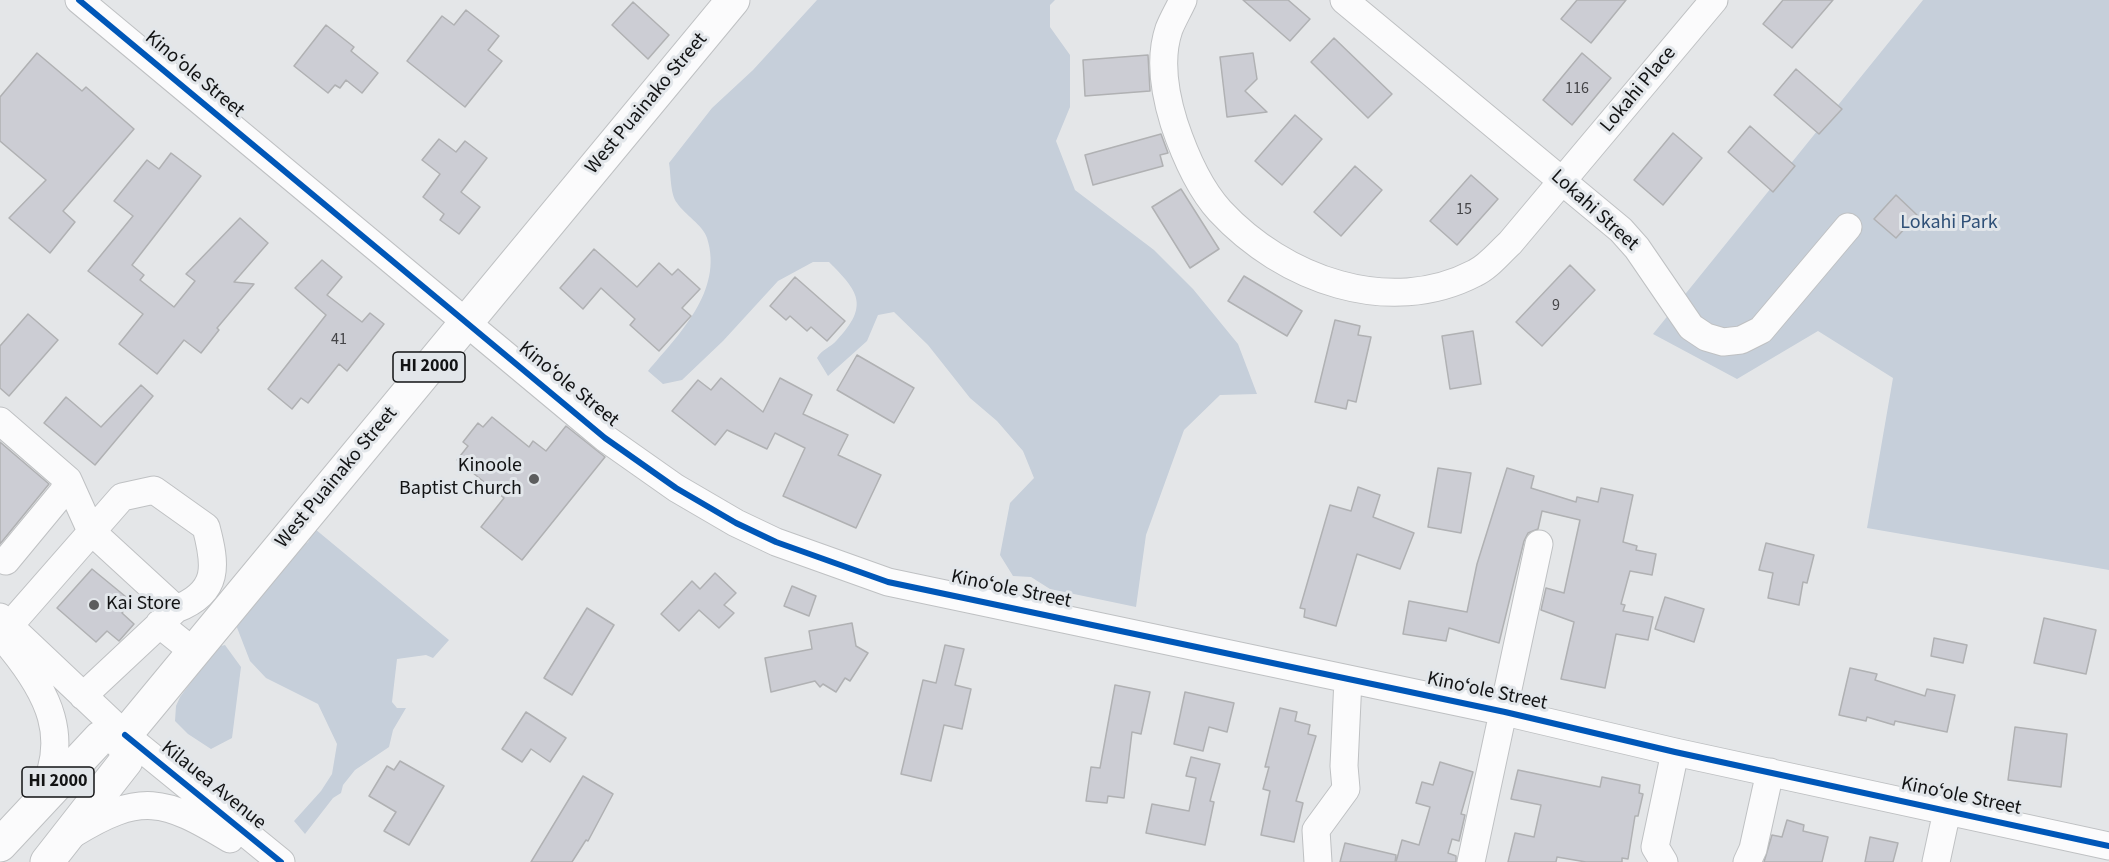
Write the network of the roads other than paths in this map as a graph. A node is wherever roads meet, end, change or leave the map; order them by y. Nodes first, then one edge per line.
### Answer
1 (79, 0) edge
2 (733, 0) edge
3 (1183, 0) edge
4 (1344, 0) edge
5 (1714, 0) edge
6 (1562, 180) junction
7 (1848, 227) dead end
8 (466, 323) junction
9 (0, 421) edge
10 (69, 480) junction
11 (90, 531) junction
12 (1539, 544) dead end
13 (2, 561) edge
14 (168, 616) junction
15 (3, 625) edge
16 (194, 652) junction
17 (1348, 679) junction
18 (83, 696) junction
19 (1505, 712) junction
20 (125, 735) junction
21 (1675, 752) junction
22 (1770, 772) junction
23 (35, 807) junction
24 (1947, 811) junction
25 (0, 845) edge
26 (2109, 846) edge
27 (57, 850) edge
28 (268, 862) edge
29 (281, 862) edge
30 (1318, 862) edge
31 (1471, 862) edge
32 (1664, 862) edge
33 (1747, 862) edge
34 (1936, 862) edge

1 - 8 street, Kinoʻole Street
2 - 8 highway, West Puainako Street / HI 2000
3 - 6 street, Lokahi Place
4 - 6 street, Lokahi Street
5 - 6 street, Lokahi Place
6 - 7 street, Lokahi Street
8 - 16 highway, West Puainako Street / HI 2000
8 - 17 street, Kinoʻole Street
9 - 10 street
10 - 11 street
10 - 13 street
11 - 14 street
11 - 14 street
11 - 15 street
12 - 19 street
14 - 16 street
14 - 18 street
15 - 18 street, Kilauea Avenue
15 - 23 street
16 - 20 highway, West Puainako Street / HI 2000
17 - 19 street, Kinoʻole Street
17 - 30 street
18 - 20 street, Kilauea Avenue
19 - 21 street, Kinoʻole Street
19 - 31 street
20 - 23 highway, HI 2000
20 - 27 highway, HI 2000
20 - 29 street, Kilauea Avenue
21 - 22 street, Kinoʻole Street
21 - 32 street
22 - 24 street, Kinoʻole Street
22 - 33 street
23 - 25 highway, HI 2000
24 - 26 street, Kinoʻole Street
24 - 34 street
27 - 28 street

